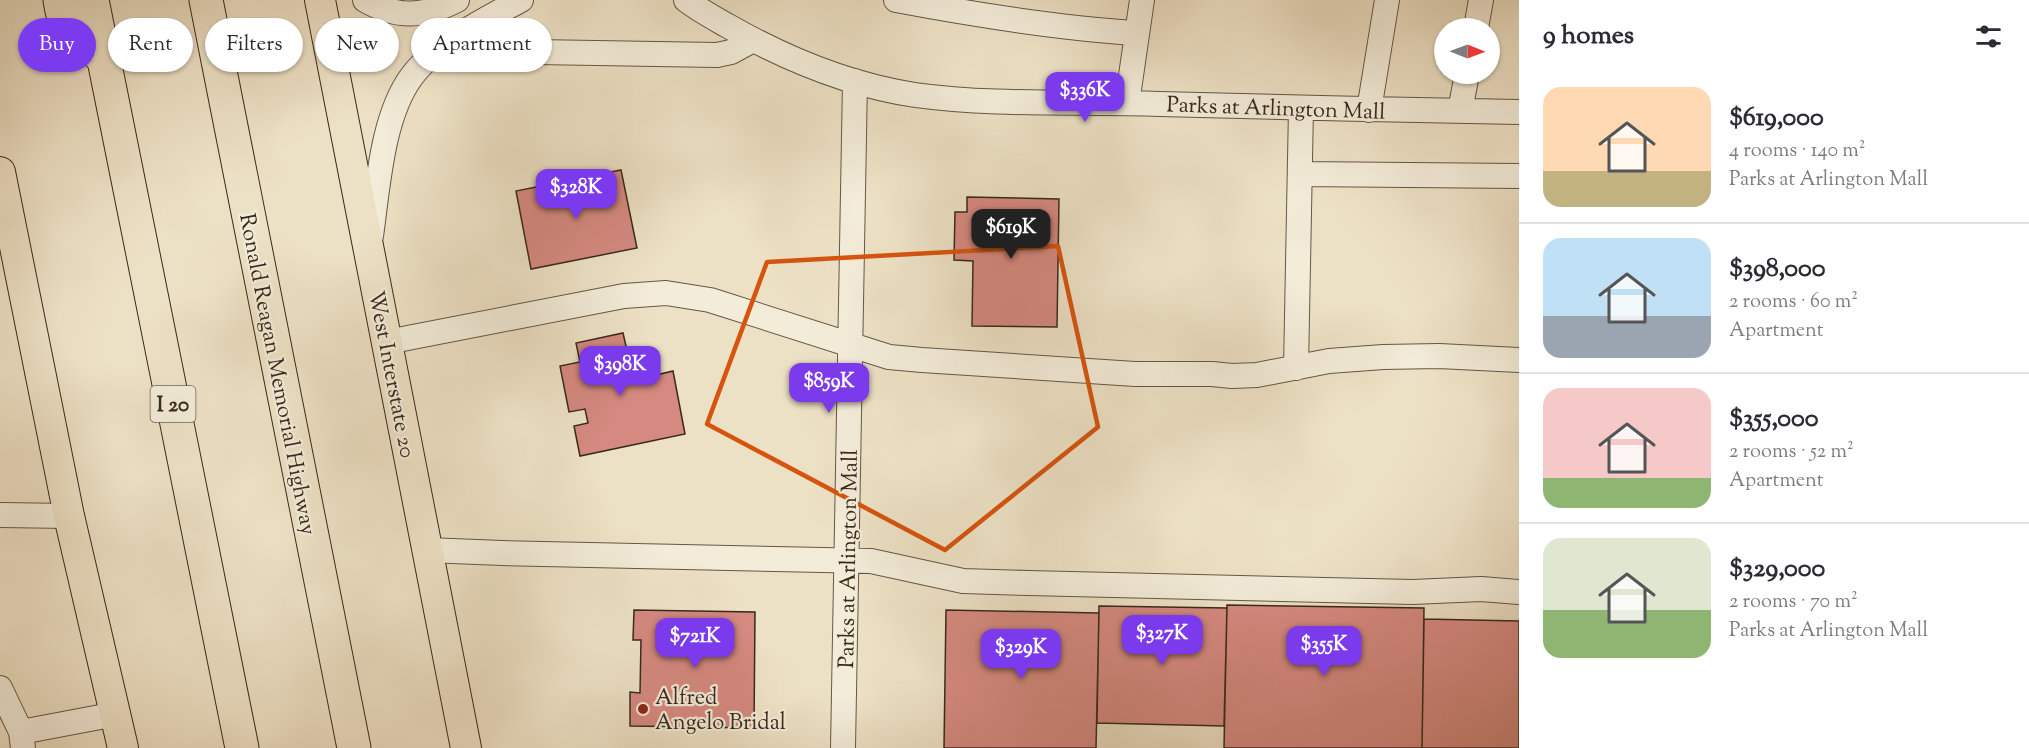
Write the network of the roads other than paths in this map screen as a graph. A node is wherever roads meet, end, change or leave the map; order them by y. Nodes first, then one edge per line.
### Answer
1 (60, 0) edge
2 (92, 0) edge
3 (206, 0) edge
4 (321, 0) edge
5 (365, 0) edge
6 (457, 0) edge
7 (521, 0) edge
8 (686, 0) edge
9 (896, 0) edge
10 (1142, 0) edge
11 (1387, 0) edge
12 (1482, 0) edge
13 (1478, 18) edge
14 (1137, 33) junction
15 (753, 40) junction
16 (552, 52) edge
17 (104, 59) junction
18 (855, 81) junction
19 (1465, 84) edge
20 (1127, 103) junction
21 (1301, 108) junction
22 (1369, 110) junction
23 (1460, 111) junction
24 (1519, 112) edge
25 (0, 172) edge
26 (1300, 174) junction
27 (1519, 176) edge
28 (369, 250) junction
29 (387, 342) junction
30 (851, 345) junction
31 (1519, 360) edge
32 (1296, 368) junction
33 (0, 515) edge
34 (69, 516) junction
35 (427, 549) junction
36 (846, 561) junction
37 (1519, 592) edge
38 (0, 688) edge
39 (116, 714) junction
40 (22, 740) edge
41 (123, 748) edge
42 (242, 748) edge
43 (354, 748) edge
44 (466, 748) edge
45 (843, 748) edge

1 - 17 highway
2 - 17 highway, I 20
3 - 43 highway, Ronald Reagan Memorial Highway
4 - 28 main road, West Interstate 20
5 - 6 street
7 - 28 street
8 - 15 street, Parks at Arlington Mall
9 - 14 street
10 - 14 street
11 - 22 street
12 - 13 street
14 - 20 street
15 - 16 street
15 - 18 street, Parks at Arlington Mall
17 - 42 highway, I 20
18 - 20 street, Parks at Arlington Mall
18 - 30 street, Parks at Arlington Mall
19 - 23 street
20 - 21 street, Parks at Arlington Mall
21 - 22 street, Parks at Arlington Mall
21 - 26 street
22 - 23 street, Parks at Arlington Mall
23 - 24 street, Parks at Arlington Mall
25 - 34 main road
26 - 27 street
26 - 32 street
28 - 29 main road, West Interstate 20
29 - 30 street
29 - 35 main road, West Interstate 20
30 - 32 street
30 - 36 street, Parks at Arlington Mall
31 - 32 street
33 - 34 street
34 - 39 main road
35 - 36 street
35 - 44 main road, West Interstate 20
36 - 37 street
36 - 45 street, Parks at Arlington Mall
38 - 40 street
39 - 40 street
39 - 41 main road

